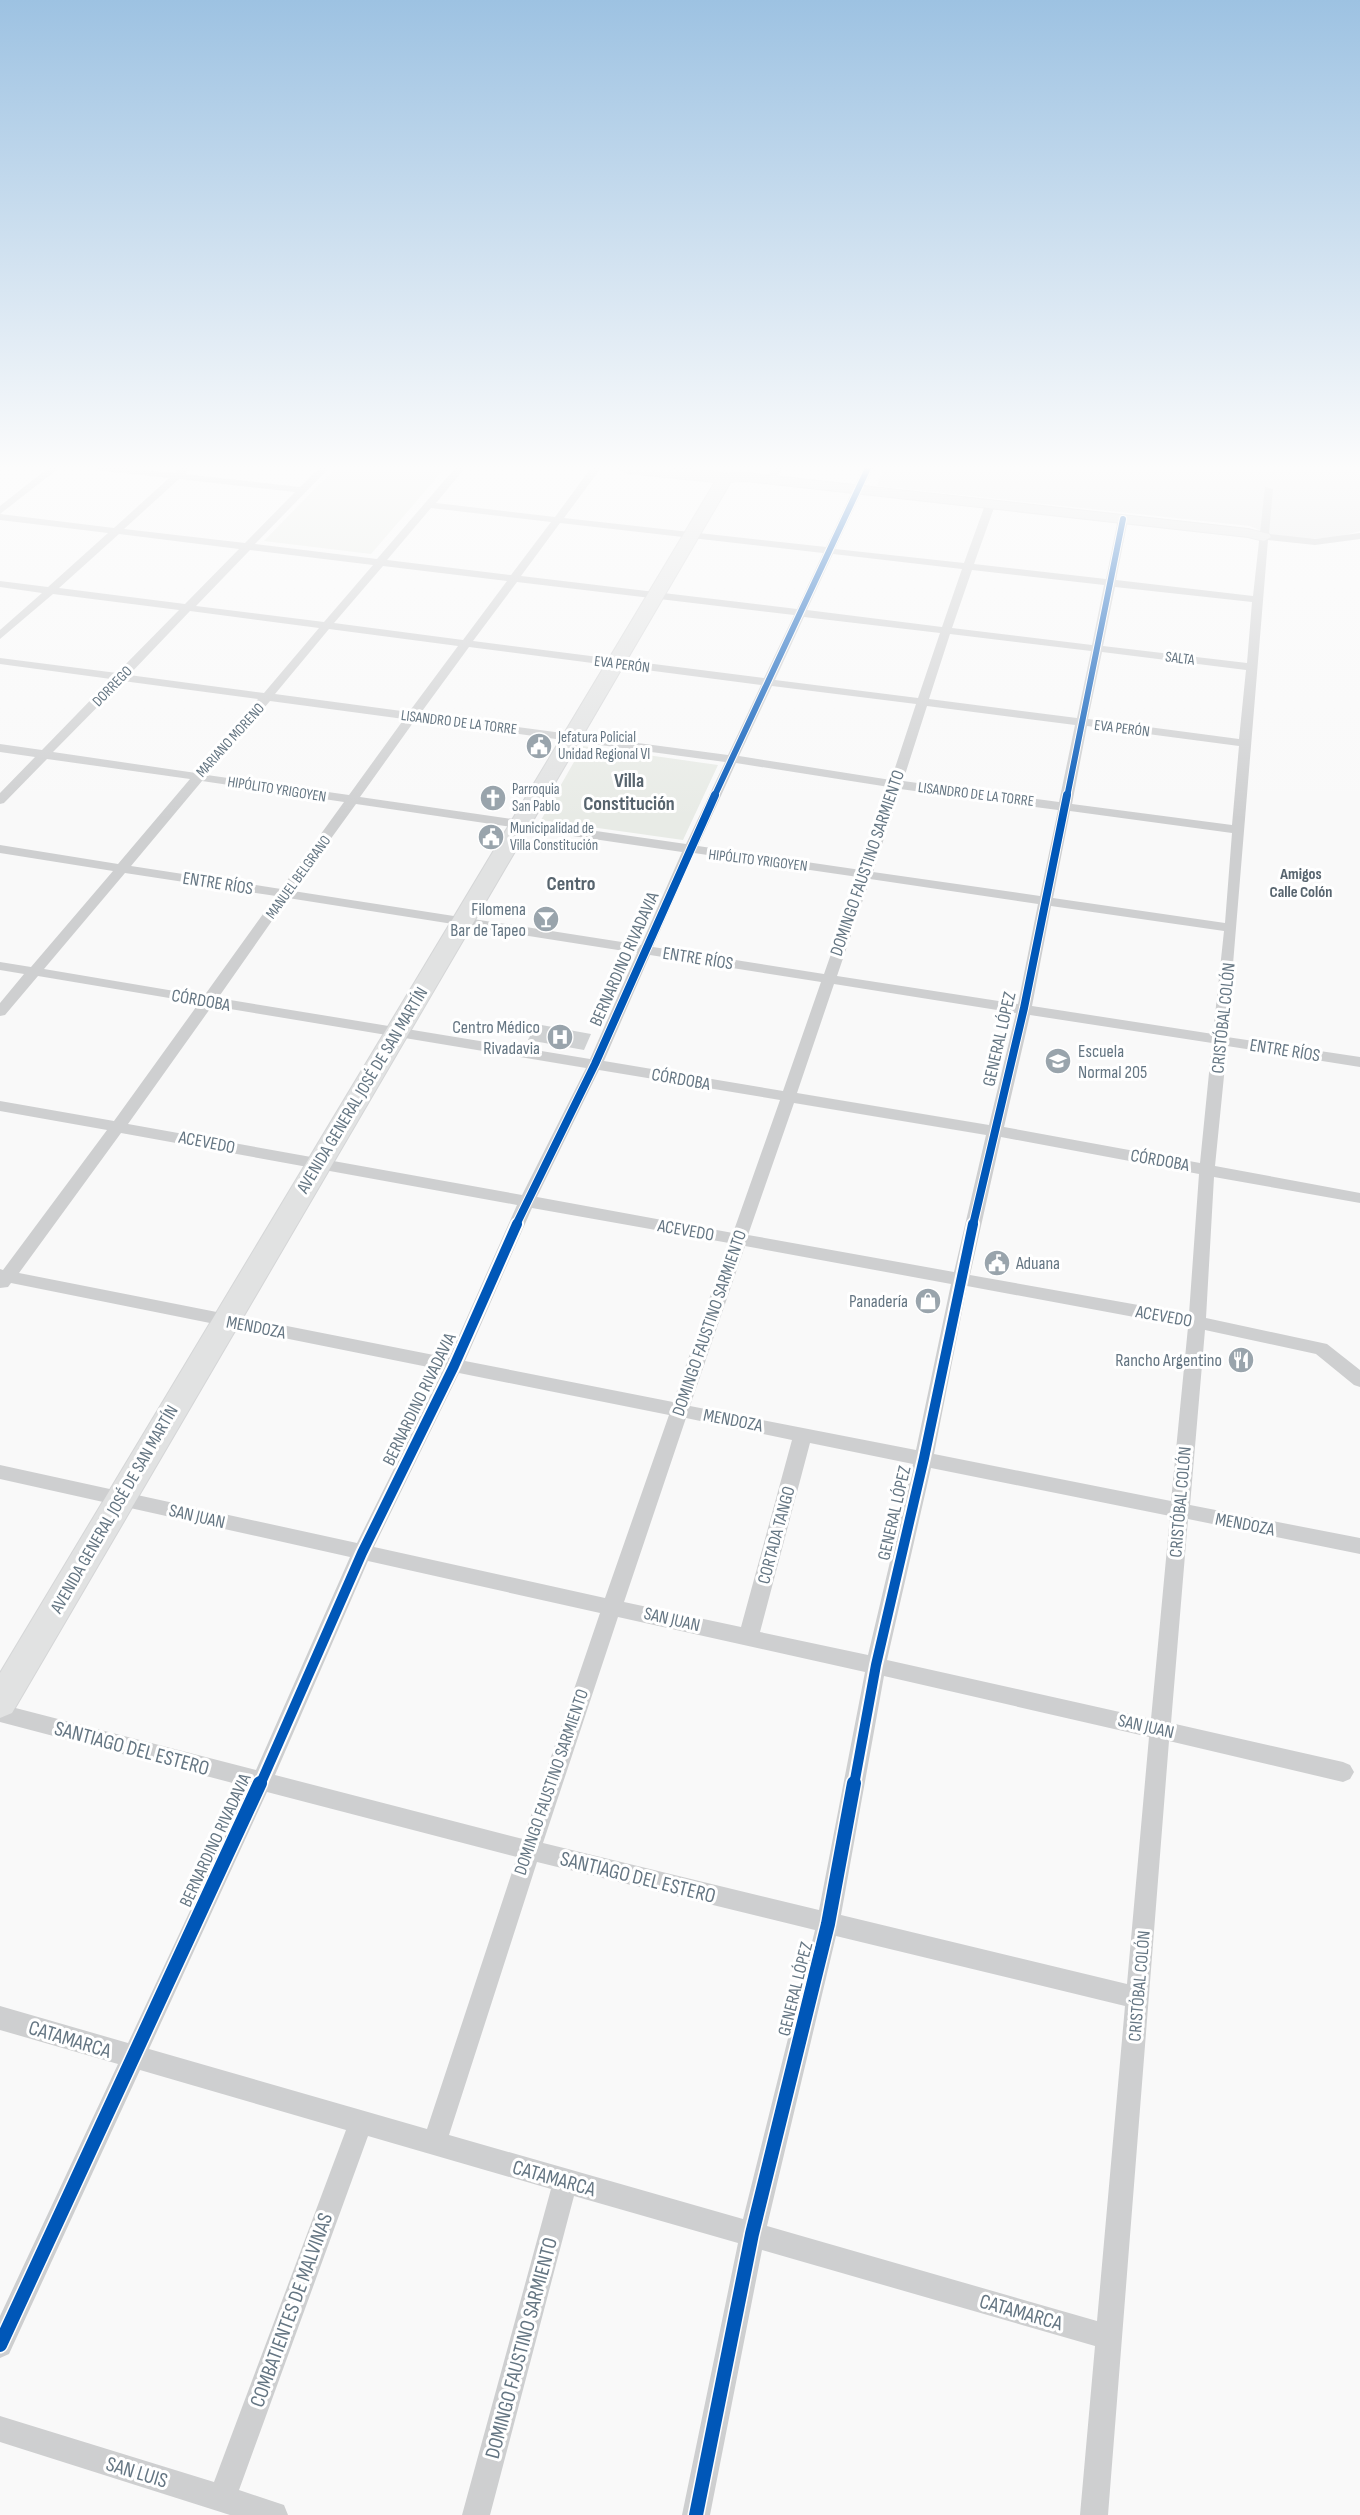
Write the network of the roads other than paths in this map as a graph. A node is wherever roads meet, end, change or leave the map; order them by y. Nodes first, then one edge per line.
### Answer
1 (12, 585) edge
2 (56, 585) edge
3 (209, 585) edge
4 (360, 585) edge
5 (509, 585) edge
6 (568, 585) edge
7 (663, 585) edge
8 (814, 585) edge
9 (960, 585) edge
10 (1109, 585) edge
11 (1138, 585) edge
12 (1261, 585) edge
13 (51, 590) junction
14 (657, 596) junction
15 (1260, 600) junction
16 (186, 609) junction
17 (800, 614) junction
18 (327, 626) junction
19 (945, 632) junction
20 (0, 636) edge
21 (466, 645) junction
22 (1097, 647) junction
23 (0, 661) edge
24 (617, 663) junction
25 (1252, 667) junction
26 (120, 678) junction
27 (768, 683) junction
28 (267, 698) junction
29 (921, 701) junction
30 (412, 716) junction
31 (1082, 723) junction
32 (571, 737) junction
33 (1245, 743) junction
34 (0, 748) edge
35 (45, 754) junction
36 (733, 759) junction
37 (197, 777) junction
38 (894, 784) junction
39 (0, 800) edge
40 (352, 801) junction
41 (1064, 805) junction
42 (520, 825) junction
43 (1239, 830) junction
44 (0, 849) edge
45 (689, 851) junction
46 (120, 869) junction
47 (866, 874) junction
48 (285, 894) junction
49 (1044, 900) junction
50 (461, 923) junction
51 (1232, 928) junction
52 (646, 950) junction
53 (0, 966) edge
54 (36, 972) junction
55 (828, 977) junction
56 (208, 1001) junction
57 (1024, 1008) junction
58 (0, 1012) edge
59 (397, 1032) junction
60 (1221, 1039) junction
61 (1360, 1062) edge
62 (595, 1064) junction
63 (787, 1097) junction
64 (0, 1106) edge
65 (119, 1125) junction
66 (995, 1131) junction
67 (317, 1163) junction
68 (1207, 1168) junction
69 (1360, 1198) edge
70 (527, 1201) junction
71 (738, 1239) junction
72 (2, 1279) edge
73 (960, 1280) junction
74 (224, 1321) junction
75 (1197, 1322) junction
76 (454, 1366) junction
77 (1360, 1380) edge
78 (679, 1409) junction
79 (803, 1434) junction
80 (924, 1458) junction
81 (0, 1472) edge
82 (121, 1499) junction
83 (1179, 1512) junction
84 (1360, 1546) edge
85 (363, 1553) junction
86 (612, 1605) junction
87 (749, 1636) junction
88 (876, 1665) junction
89 (0, 1703) edge
90 (0, 1713) edge
91 (1160, 1729) junction
92 (1343, 1772) dead end
93 (261, 1782) junction
94 (528, 1850) junction
95 (828, 1924) junction
96 (1138, 1998) junction
97 (0, 2018) edge
98 (132, 2058) junction
99 (361, 2123) junction
100 (434, 2143) junction
101 (566, 2181) junction
102 (752, 2234) junction
103 (1108, 2337) junction
104 (0, 2345) edge
105 (0, 2429) edge
106 (222, 2498) junction
107 (274, 2515) edge
108 (476, 2515) edge
109 (696, 2515) edge
110 (1094, 2515) edge

1 - 13 street, EVA PERÓN
2 - 13 street
3 - 16 street, DORREGO
4 - 18 street, MARIANO MORENO
5 - 21 street, MANUEL BELGRANO
6 - 14 street, SALTA
7 - 14 main road, AVENIDA GENERAL JOSÉ DE SAN MARTÍN
8 - 17 street, BERNARDINO RIVADAVIA
9 - 19 street, DOMINGO FAUSTINO SARMIENTO
10 - 22 street, GENERAL LÓPEZ
11 - 15 street
12 - 15 street, CRISTÓBAL COLÓN
13 - 16 street, EVA PERÓN
13 - 20 street
14 - 17 street, SALTA
14 - 24 main road, AVENIDA GENERAL JOSÉ DE SAN MARTÍN
15 - 25 street, CRISTÓBAL COLÓN
16 - 18 street, EVA PERÓN
16 - 26 street, DORREGO
17 - 19 street, SALTA
17 - 27 street, BERNARDINO RIVADAVIA
18 - 21 street, EVA PERÓN
18 - 28 street, MARIANO MORENO
19 - 22 street, SALTA
19 - 29 street, DOMINGO FAUSTINO SARMIENTO
21 - 24 street, EVA PERÓN
21 - 30 street, MANUEL BELGRANO
22 - 25 street, SALTA
22 - 31 street, GENERAL LÓPEZ
23 - 26 street, LISANDRO DE LA TORRE
24 - 27 street, EVA PERÓN
24 - 32 main road, AVENIDA GENERAL JOSÉ DE SAN MARTÍN
25 - 33 street, CRISTÓBAL COLÓN
26 - 28 street, LISANDRO DE LA TORRE
26 - 35 street, DORREGO
27 - 29 street, EVA PERÓN
27 - 36 street, BERNARDINO RIVADAVIA
28 - 30 street, LISANDRO DE LA TORRE
28 - 37 street, MARIANO MORENO
29 - 31 street, EVA PERÓN
29 - 38 street, DOMINGO FAUSTINO SARMIENTO
30 - 32 street, LISANDRO DE LA TORRE
30 - 40 street, MANUEL BELGRANO
31 - 33 street, EVA PERÓN
31 - 41 street, GENERAL LÓPEZ
32 - 36 street, LISANDRO DE LA TORRE
32 - 42 main road, AVENIDA GENERAL JOSÉ DE SAN MARTÍN
33 - 43 street, CRISTÓBAL COLÓN
34 - 35 street, HIPÓLITO YRIGOYEN
35 - 37 street, HIPÓLITO YRIGOYEN
35 - 39 street, DORREGO
36 - 38 street, LISANDRO DE LA TORRE
36 - 45 street, BERNARDINO RIVADAVIA
37 - 40 street, HIPÓLITO YRIGOYEN
37 - 46 street, MARIANO MORENO
38 - 41 street, LISANDRO DE LA TORRE
38 - 47 street, DOMINGO FAUSTINO SARMIENTO
40 - 42 street, HIPÓLITO YRIGOYEN
40 - 48 street, MANUEL BELGRANO
41 - 43 street, LISANDRO DE LA TORRE
41 - 49 street, GENERAL LÓPEZ
42 - 45 street, HIPÓLITO YRIGOYEN
42 - 50 main road, AVENIDA GENERAL JOSÉ DE SAN MARTÍN
43 - 51 street, CRISTÓBAL COLÓN
44 - 46 street, ENTRE RÍOS
45 - 47 street, HIPÓLITO YRIGOYEN
45 - 52 street, BERNARDINO RIVADAVIA
46 - 48 street, ENTRE RÍOS
46 - 54 street, MARIANO MORENO
47 - 49 street, HIPÓLITO YRIGOYEN
47 - 55 street, DOMINGO FAUSTINO SARMIENTO
48 - 50 street, ENTRE RÍOS
48 - 56 street, MANUEL BELGRANO
49 - 51 street, HIPÓLITO YRIGOYEN
49 - 57 street, GENERAL LÓPEZ
50 - 52 street, ENTRE RÍOS
50 - 59 main road, AVENIDA GENERAL JOSÉ DE SAN MARTÍN
51 - 60 street, CRISTÓBAL COLÓN
52 - 55 street, ENTRE RÍOS
52 - 62 street, BERNARDINO RIVADAVIA
53 - 54 street, CÓRDOBA
54 - 56 street, CÓRDOBA
54 - 58 street, MARIANO MORENO
55 - 57 street, ENTRE RÍOS
55 - 63 street, DOMINGO FAUSTINO SARMIENTO
56 - 59 street, CÓRDOBA
56 - 65 street, MANUEL BELGRANO
57 - 60 street, ENTRE RÍOS
57 - 66 street, GENERAL LÓPEZ
59 - 62 street, CÓRDOBA
59 - 67 main road, AVENIDA GENERAL JOSÉ DE SAN MARTÍN
60 - 61 street, ENTRE RÍOS
60 - 68 street, CRISTÓBAL COLÓN
62 - 63 street, CÓRDOBA
62 - 70 street, BERNARDINO RIVADAVIA
63 - 66 street, CÓRDOBA
63 - 71 street, DOMINGO FAUSTINO SARMIENTO
64 - 65 street, ACEVEDO
65 - 67 street, ACEVEDO
65 - 72 street, MANUEL BELGRANO
66 - 68 street, CÓRDOBA
66 - 73 street, GENERAL LÓPEZ
67 - 70 street, ACEVEDO
67 - 74 main road, AVENIDA GENERAL JOSÉ DE SAN MARTÍN
68 - 69 street, CÓRDOBA
68 - 75 street, CRISTÓBAL COLÓN
70 - 71 street, ACEVEDO
70 - 76 street, BERNARDINO RIVADAVIA
71 - 73 street, ACEVEDO
71 - 78 street, DOMINGO FAUSTINO SARMIENTO
72 - 74 street, MENDOZA
73 - 75 street, ACEVEDO
73 - 80 street, GENERAL LÓPEZ
74 - 76 street, MENDOZA
74 - 82 main road, AVENIDA GENERAL JOSÉ DE SAN MARTÍN
75 - 77 street, ACEVEDO
75 - 83 street, CRISTÓBAL COLÓN
76 - 78 street, MENDOZA
76 - 85 street, BERNARDINO RIVADAVIA
78 - 79 street, MENDOZA
78 - 86 street, DOMINGO FAUSTINO SARMIENTO
79 - 80 street, MENDOZA
79 - 87 street, CORTADA TANGO
80 - 83 street, MENDOZA
80 - 88 street, GENERAL LÓPEZ
81 - 82 street, SAN JUAN
82 - 85 street, SAN JUAN
82 - 89 main road, AVENIDA GENERAL JOSÉ DE SAN MARTÍN
83 - 84 street, MENDOZA
83 - 91 street, CRISTÓBAL COLÓN
85 - 86 street, SAN JUAN
85 - 93 street, BERNARDINO RIVADAVIA
86 - 87 street, SAN JUAN
86 - 94 street, DOMINGO FAUSTINO SARMIENTO
87 - 88 street, SAN JUAN
88 - 91 street, SAN JUAN
88 - 95 street, GENERAL LÓPEZ
90 - 93 street, SANTIAGO DEL ESTERO
91 - 92 street, SAN JUAN
91 - 96 street, CRISTÓBAL COLÓN
93 - 94 street, SANTIAGO DEL ESTERO
93 - 98 street, BERNARDINO RIVADAVIA
94 - 95 street, SANTIAGO DEL ESTERO
94 - 100 street, DOMINGO FAUSTINO SARMIENTO
95 - 96 street, SANTIAGO DEL ESTERO
95 - 102 street, GENERAL LÓPEZ
96 - 103 street, CRISTÓBAL COLÓN
97 - 98 street, CATAMARCA
98 - 99 street, CATAMARCA
98 - 104 street, BERNARDINO RIVADAVIA
99 - 100 street, CATAMARCA
99 - 106 street, COMBATIENTES DE MALVINAS
100 - 101 street, CATAMARCA
101 - 102 street, CATAMARCA
101 - 108 street, DOMINGO FAUSTINO SARMIENTO
102 - 103 street, CATAMARCA
102 - 109 street, GENERAL LÓPEZ
103 - 110 street, CRISTÓBAL COLÓN
105 - 106 street, SAN LUIS
106 - 107 street, SAN LUIS

